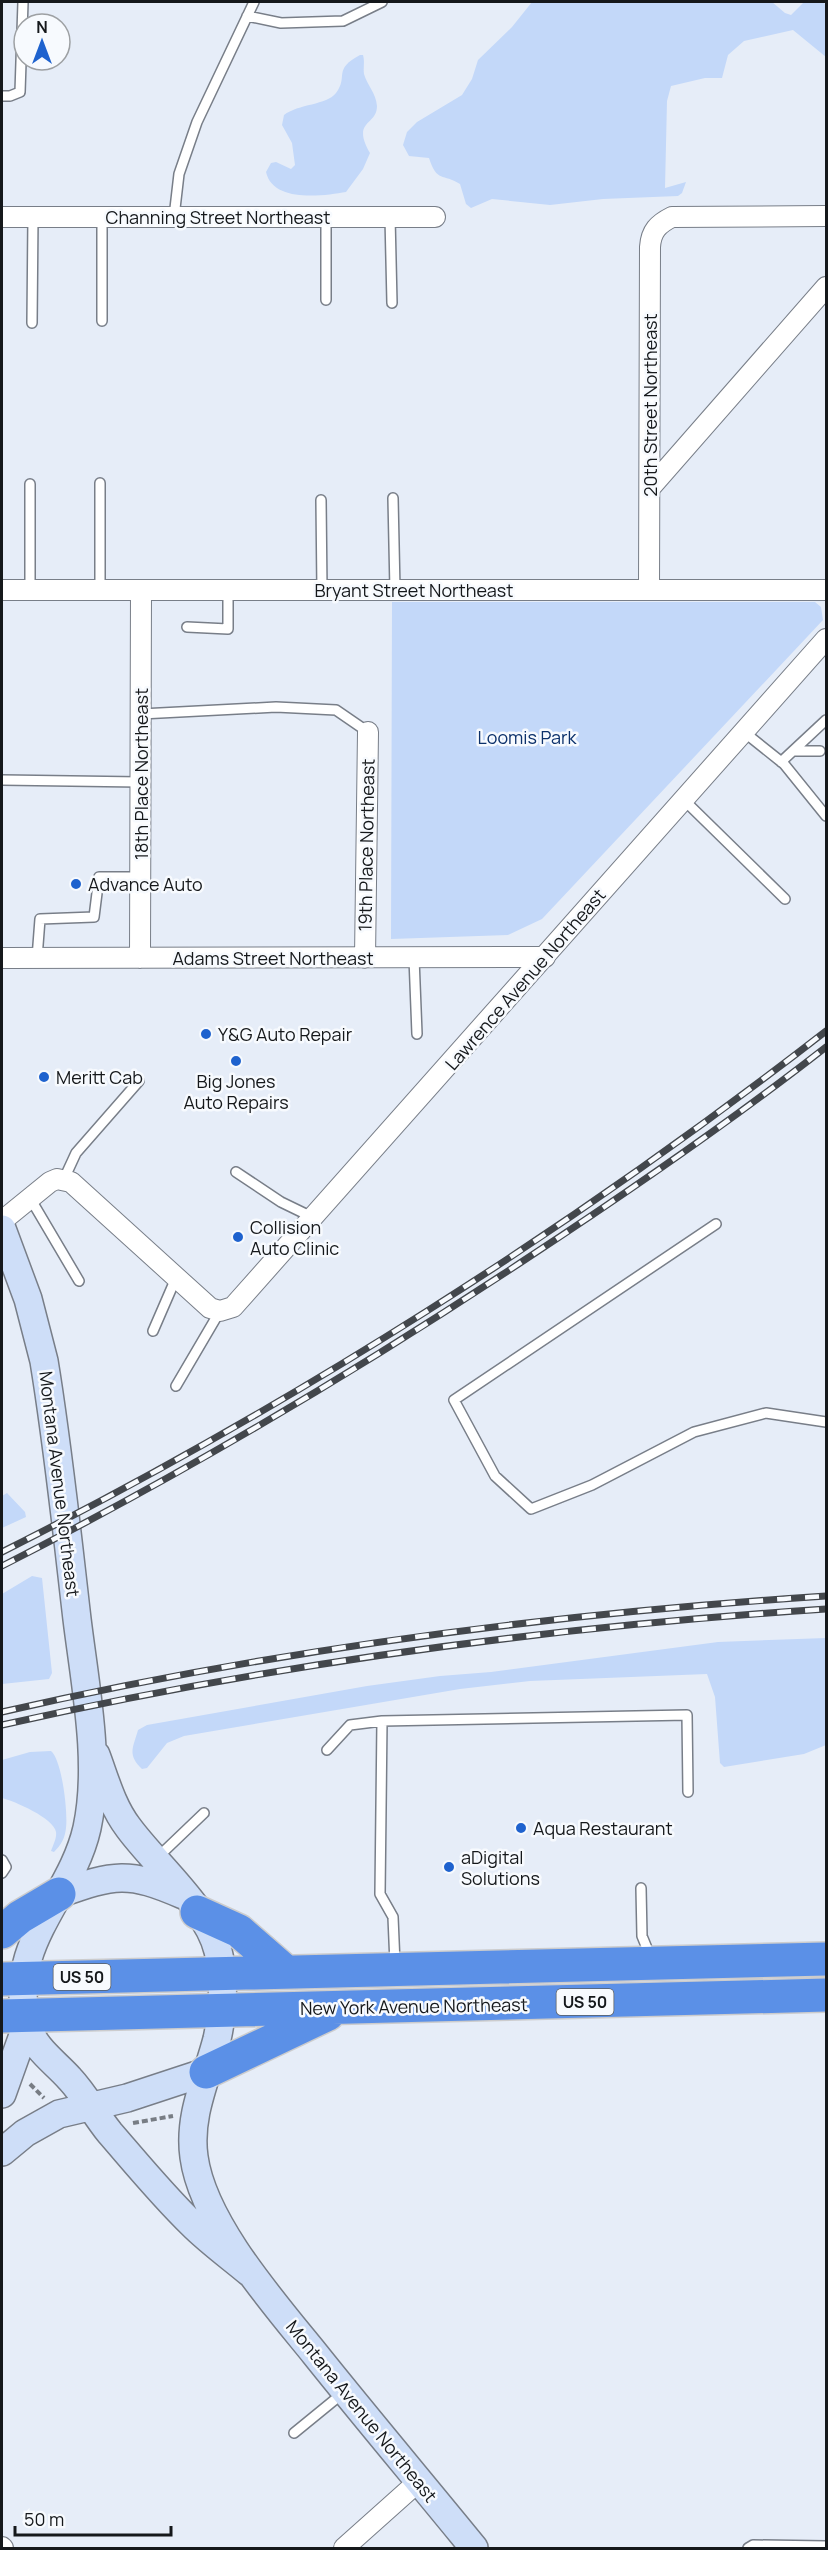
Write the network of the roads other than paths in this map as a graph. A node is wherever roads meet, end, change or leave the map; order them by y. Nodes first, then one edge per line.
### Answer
1 (23, 2) edge
2 (254, 2) edge
3 (382, 2) edge
4 (247, 16) junction
5 (2, 96) edge
6 (826, 216) edge
7 (2, 217) edge
8 (33, 217) junction
9 (102, 217) junction
10 (174, 217) junction
11 (326, 217) junction
12 (390, 217) junction
13 (435, 217) dead end
14 (826, 287) edge
15 (326, 300) dead end
16 (392, 303) dead end
17 (102, 321) dead end
18 (32, 323) dead end
19 (100, 483) dead end
20 (30, 484) dead end
21 (650, 488) junction
22 (393, 498) dead end
23 (321, 500) dead end
24 (2, 590) edge
25 (30, 590) junction
26 (100, 590) junction
27 (141, 590) junction
28 (228, 590) junction
29 (322, 590) junction
30 (395, 590) junction
31 (649, 590) junction
32 (826, 590) edge
33 (188, 627) dead end
34 (826, 639) edge
35 (141, 714) junction
36 (826, 720) edge
37 (368, 732) joint
38 (744, 732) junction
39 (793, 751) junction
40 (820, 752) dead end
41 (781, 762) junction
42 (2, 780) edge
43 (140, 782) junction
44 (684, 800) junction
45 (826, 816) edge
46 (140, 877) junction
47 (785, 899) dead end
48 (545, 957) junction
49 (2, 958) edge
50 (37, 958) junction
51 (140, 958) junction
52 (365, 958) junction
53 (414, 958) junction
54 (417, 1034) dead end
55 (139, 1081) dead end
56 (236, 1172) dead end
57 (64, 1179) junction
58 (30, 1198) junction
59 (314, 1218) junction
60 (2, 1221) edge
61 (716, 1224) dead end
62 (2, 1229) edge
63 (176, 1278) junction
64 (79, 1281) dead end
65 (220, 1311) junction
66 (153, 1331) dead end
67 (176, 1386) dead end
68 (826, 1422) edge
69 (382, 1721) junction
70 (92, 1744) junction
71 (327, 1750) dead end
72 (688, 1792) dead end
73 (204, 1813) dead end
74 (2, 1860) edge
75 (155, 1860) junction
76 (2, 1873) edge
77 (641, 1888) dead end
78 (59, 1894) junction
79 (192, 1904) junction
80 (3, 1929) edge
81 (826, 1959) edge
82 (649, 1963) junction
83 (395, 1970) junction
84 (286, 1972) junction
85 (221, 1974) junction
86 (13, 1979) edge
87 (826, 1995) edge
88 (644, 2001) junction
89 (343, 2007) junction
90 (220, 2011) junction
91 (18, 2019) edge
92 (206, 2072) junction
93 (8, 2088) edge
94 (89, 2106) junction
95 (2, 2152) edge
96 (250, 2273) junction
97 (345, 2391) junction
98 (294, 2433) dead end
99 (419, 2481) junction
100 (826, 2546) edge
101 (344, 2548) edge
102 (474, 2548) edge
103 (748, 2548) edge

1 - 5 lane
2 - 4 lane
3 - 4 lane
4 - 10 lane
6 - 21 street, 20th Street Northeast
7 - 8 street, Channing Street Northeast
8 - 9 street, Channing Street Northeast
8 - 18 lane
9 - 10 street, Channing Street Northeast
9 - 17 lane
10 - 11 street, Channing Street Northeast
11 - 12 street, Channing Street Northeast
11 - 15 lane
12 - 13 street, Channing Street Northeast
12 - 16 lane
14 - 21 street
19 - 26 lane
20 - 25 lane
21 - 31 street, 20th Street Northeast
22 - 30 lane
23 - 29 lane
24 - 25 street, Bryant Street Northeast
25 - 26 street, Bryant Street Northeast
26 - 27 street, Bryant Street Northeast
27 - 28 street, Bryant Street Northeast
27 - 35 street, 18th Place Northeast
28 - 29 street, Bryant Street Northeast
28 - 33 lane
29 - 30 street, Bryant Street Northeast
30 - 31 street, Bryant Street Northeast
31 - 32 street, Bryant Street Northeast
34 - 38 street, Lawrence Avenue Northeast
35 - 37 lane
35 - 43 street, 18th Place Northeast
36 - 39 lane
37 - 52 street, 19th Place Northeast
38 - 41 lane
38 - 44 street, Lawrence Avenue Northeast
39 - 40 lane
39 - 41 lane
41 - 45 lane
42 - 43 lane
43 - 46 street, 18th Place Northeast
44 - 47 lane
44 - 48 street, Lawrence Avenue Northeast
46 - 50 lane
46 - 51 street, 18th Place Northeast
48 - 53 street, Adams Street Northeast
48 - 59 street, Lawrence Avenue Northeast
49 - 50 street, Adams Street Northeast
50 - 51 street, Adams Street Northeast
51 - 52 street, Adams Street Northeast
52 - 53 street, Adams Street Northeast
53 - 54 lane
55 - 57 lane
56 - 59 lane
57 - 58 street
57 - 63 street
58 - 60 street
58 - 64 lane
59 - 65 street, Lawrence Avenue Northeast
61 - 68 lane
62 - 70 main road, Montana Avenue Northeast
63 - 65 street
63 - 66 lane
65 - 67 lane
69 - 71 lane
69 - 72 lane
69 - 83 lane
70 - 75 main road, Montana Avenue Northeast
70 - 78 main road, Montana Avenue Northeast
73 - 75 lane
74 - 76 lane
75 - 79 main road, Montana Avenue Northeast
77 - 82 lane
78 - 79 main road
78 - 80 highway
78 - 86 main road, Montana Avenue Northeast
79 - 84 highway
79 - 85 main road, Montana Avenue Northeast
81 - 82 highway, New York Avenue Northeast / US 50
82 - 83 highway, New York Avenue Northeast / US 50
82 - 88 highway
83 - 84 highway, New York Avenue Northeast / US 50
84 - 85 highway, New York Avenue Northeast / US 50
85 - 86 highway, New York Avenue Northeast / US 50
85 - 90 main road, Montana Avenue Northeast
86 - 91 main road, Montana Avenue Northeast
87 - 88 highway, New York Avenue Northeast / US 50
88 - 89 highway, New York Avenue Northeast / US 50
89 - 90 highway, New York Avenue Northeast / US 50
89 - 92 highway
90 - 91 highway, New York Avenue Northeast / US 50
90 - 92 main road, Montana Avenue Northeast
91 - 93 main road
91 - 94 main road, Montana Avenue Northeast
92 - 94 main road
92 - 96 main road, Montana Avenue Northeast
94 - 95 main road
94 - 96 main road, Montana Avenue Northeast
96 - 97 main road, Montana Avenue Northeast
97 - 98 lane
97 - 99 main road, Montana Avenue Northeast
99 - 101 street
99 - 102 main road, Montana Avenue Northeast
100 - 103 lane

